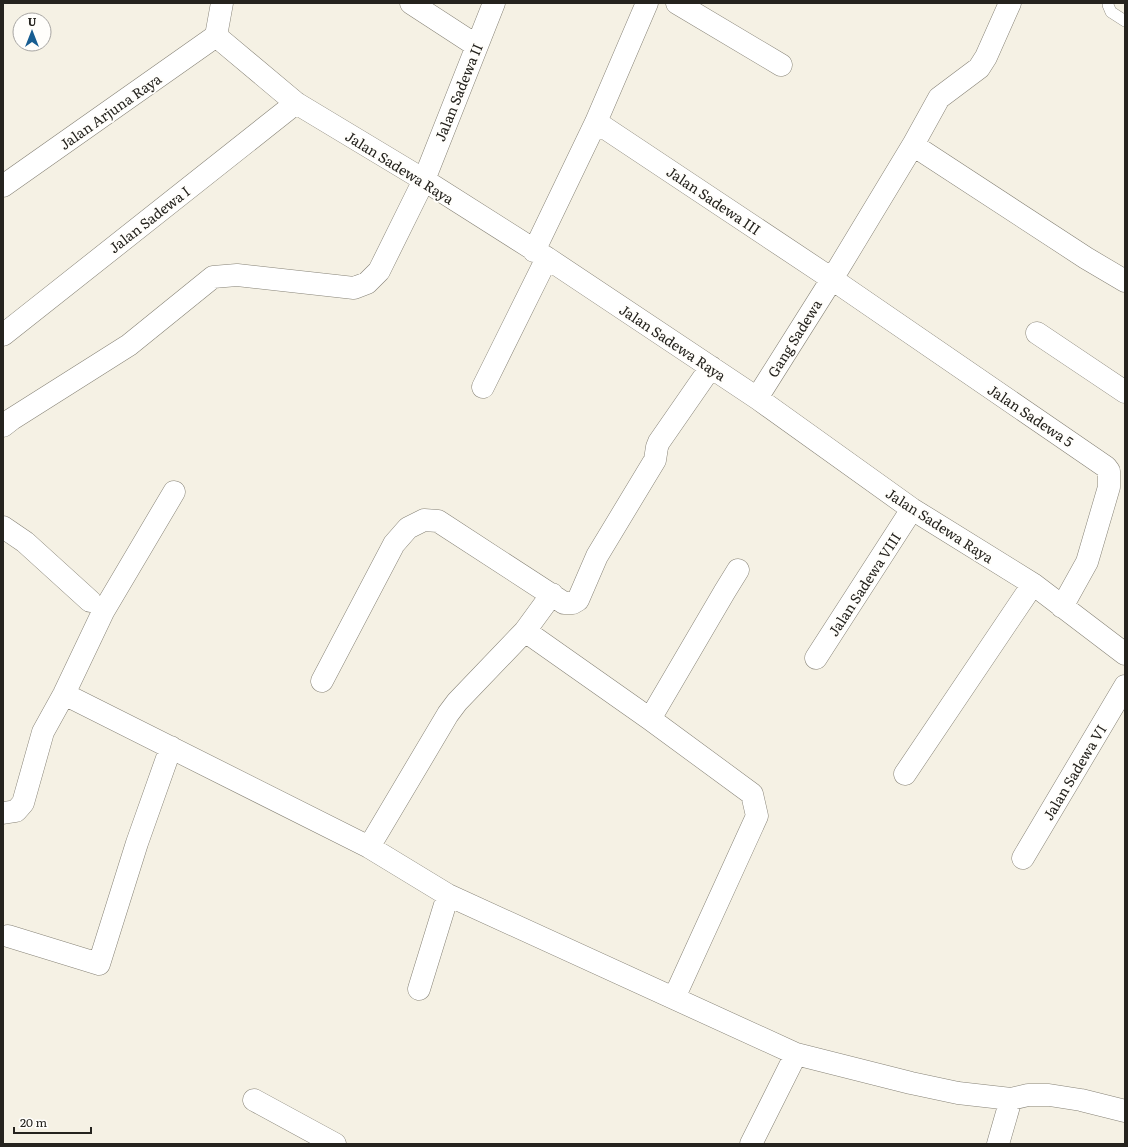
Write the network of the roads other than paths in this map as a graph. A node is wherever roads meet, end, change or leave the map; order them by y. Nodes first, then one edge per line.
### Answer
1 (222, 3) edge
2 (411, 3) edge
3 (494, 3) edge
4 (647, 3) edge
5 (677, 3) edge
6 (1010, 3) edge
7 (1108, 3) edge
8 (1125, 21) edge
9 (216, 36) junction
10 (476, 46) junction
11 (781, 65) dead end
12 (296, 103) junction
13 (596, 122) junction
14 (913, 146) junction
15 (424, 180) junction
16 (3, 186) edge
17 (541, 254) junction
18 (832, 279) junction
19 (1125, 281) edge
20 (1037, 333) dead end
21 (3, 335) edge
22 (711, 367) junction
23 (483, 387) dead end
24 (1125, 392) edge
25 (757, 398) junction
26 (3, 426) edge
27 (174, 492) dead end
28 (912, 509) junction
29 (3, 527) edge
30 (738, 570) dead end
31 (1033, 584) junction
32 (552, 594) junction
33 (90, 601) dead end
34 (1062, 607) junction
35 (525, 631) junction
36 (1125, 654) edge
37 (816, 658) dead end
38 (322, 681) dead end
39 (1125, 686) edge
40 (64, 694) junction
41 (650, 719) junction
42 (171, 747) junction
43 (905, 774) dead end
44 (3, 814) edge
45 (369, 847) junction
46 (1023, 858) dead end
47 (448, 895) junction
48 (8, 936) dead end
49 (419, 989) dead end
50 (674, 998) junction
51 (796, 1054) junction
52 (1011, 1099) junction
53 (254, 1100) dead end
54 (1125, 1111) edge
55 (309, 1138) edge
56 (335, 1144) edge
57 (751, 1144) edge
58 (998, 1144) edge

1 - 9 street
2 - 10 street
3 - 10 street, Jalan Sadewa II
4 - 13 street
5 - 11 street
6 - 14 street, Gang Sadewa
7 - 8 lane
9 - 12 street, Jalan Sadewa Raya
9 - 16 street, Jalan Arjuna Raya
10 - 15 street, Jalan Sadewa II
12 - 15 street, Jalan Sadewa Raya
12 - 21 street, Jalan Sadewa I
13 - 17 street
13 - 18 street, Jalan Sadewa III
14 - 18 street, Gang Sadewa
14 - 19 street
15 - 17 street, Jalan Sadewa Raya
15 - 26 street, Jalan Sadewa II
17 - 22 street, Jalan Sadewa Raya
17 - 23 street
18 - 25 street, Gang Sadewa
18 - 34 street, Jalan Sadewa 5
20 - 24 street
22 - 25 street, Jalan Sadewa Raya
22 - 32 street
25 - 28 street, Jalan Sadewa Raya
27 - 40 street
28 - 31 street, Jalan Sadewa Raya
28 - 37 street, Jalan Sadewa VIII
29 - 33 street
30 - 41 street
31 - 34 street, Jalan Sadewa Raya
31 - 43 street
32 - 35 street
32 - 38 street
34 - 36 street, Jalan Sadewa Raya
35 - 41 street
35 - 45 street
39 - 46 street, Jalan Sadewa VI
40 - 42 street
40 - 44 street
41 - 50 street
42 - 45 street
42 - 48 street
45 - 47 street
47 - 49 street
47 - 50 street
50 - 51 street
51 - 52 street
51 - 57 street
52 - 54 street
52 - 58 street
53 - 55 street
55 - 56 street

